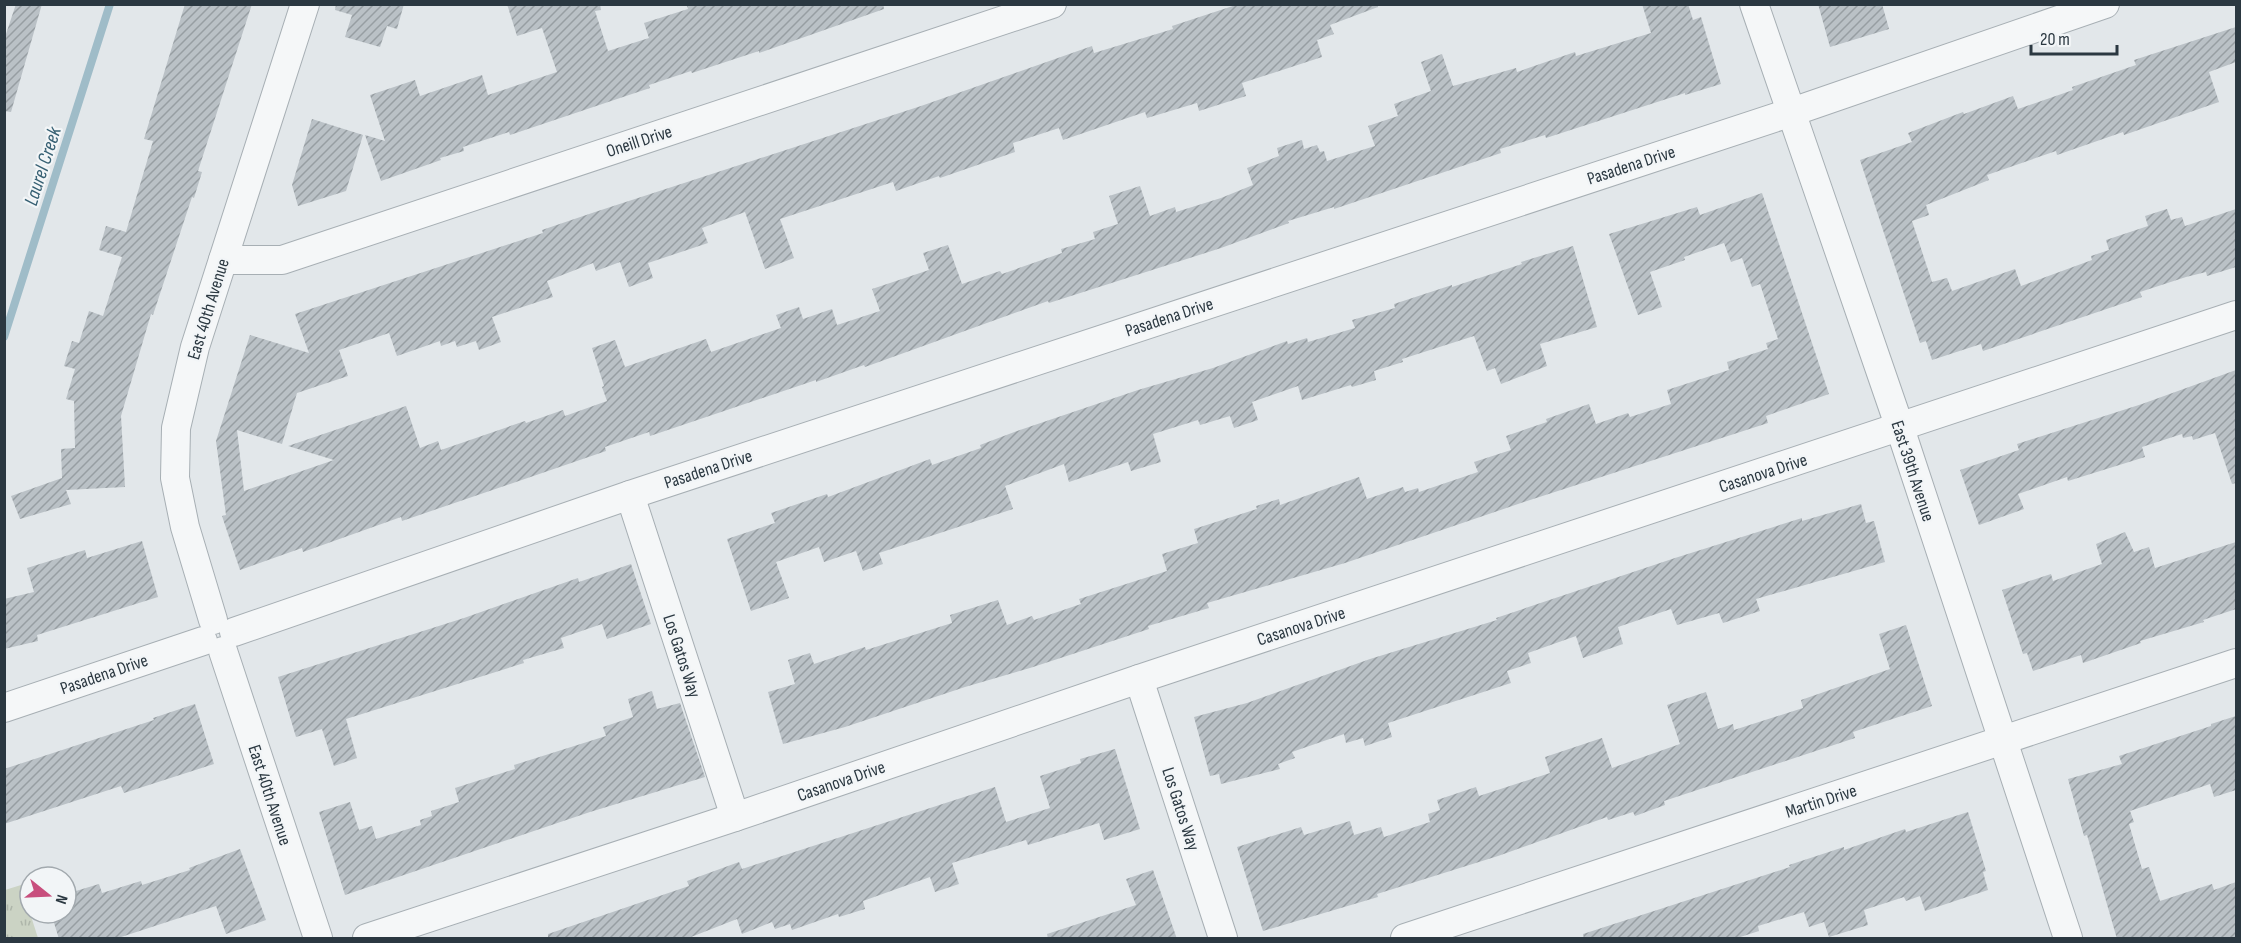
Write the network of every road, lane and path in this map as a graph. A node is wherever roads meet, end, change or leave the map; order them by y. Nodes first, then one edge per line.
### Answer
1 (305, 4) edge
2 (1052, 4) edge
3 (1754, 4) edge
4 (2103, 5) edge
5 (1792, 112) junction
6 (223, 260) junction
7 (2236, 315) edge
8 (1899, 428) junction
9 (630, 495) junction
10 (218, 636) junction
11 (2236, 663) edge
12 (1139, 679) junction
13 (4, 708) edge
14 (2003, 741) junction
15 (735, 817) junction
16 (318, 939) edge
17 (367, 939) edge
18 (1223, 939) edge
19 (1405, 939) edge
20 (2068, 939) edge

1 - 6 street, East 40th Avenue
2 - 6 street, Oneill Drive
3 - 5 street, East 39th Avenue
4 - 5 street, Pasadena Drive
5 - 8 street, East 39th Avenue
5 - 9 street, Pasadena Drive
6 - 10 street, East 40th Avenue
7 - 8 street, Casanova Drive
8 - 12 street, Casanova Drive
8 - 14 street, East 39th Avenue
9 - 10 street, Pasadena Drive
9 - 15 street, Los Gatos Way
10 - 13 street, Pasadena Drive
10 - 16 street, East 40th Avenue
11 - 14 street, Martin Drive
12 - 15 street, Casanova Drive
12 - 18 street, Los Gatos Way
14 - 19 street, Martin Drive
14 - 20 street, East 39th Avenue
15 - 17 street, Casanova Drive

